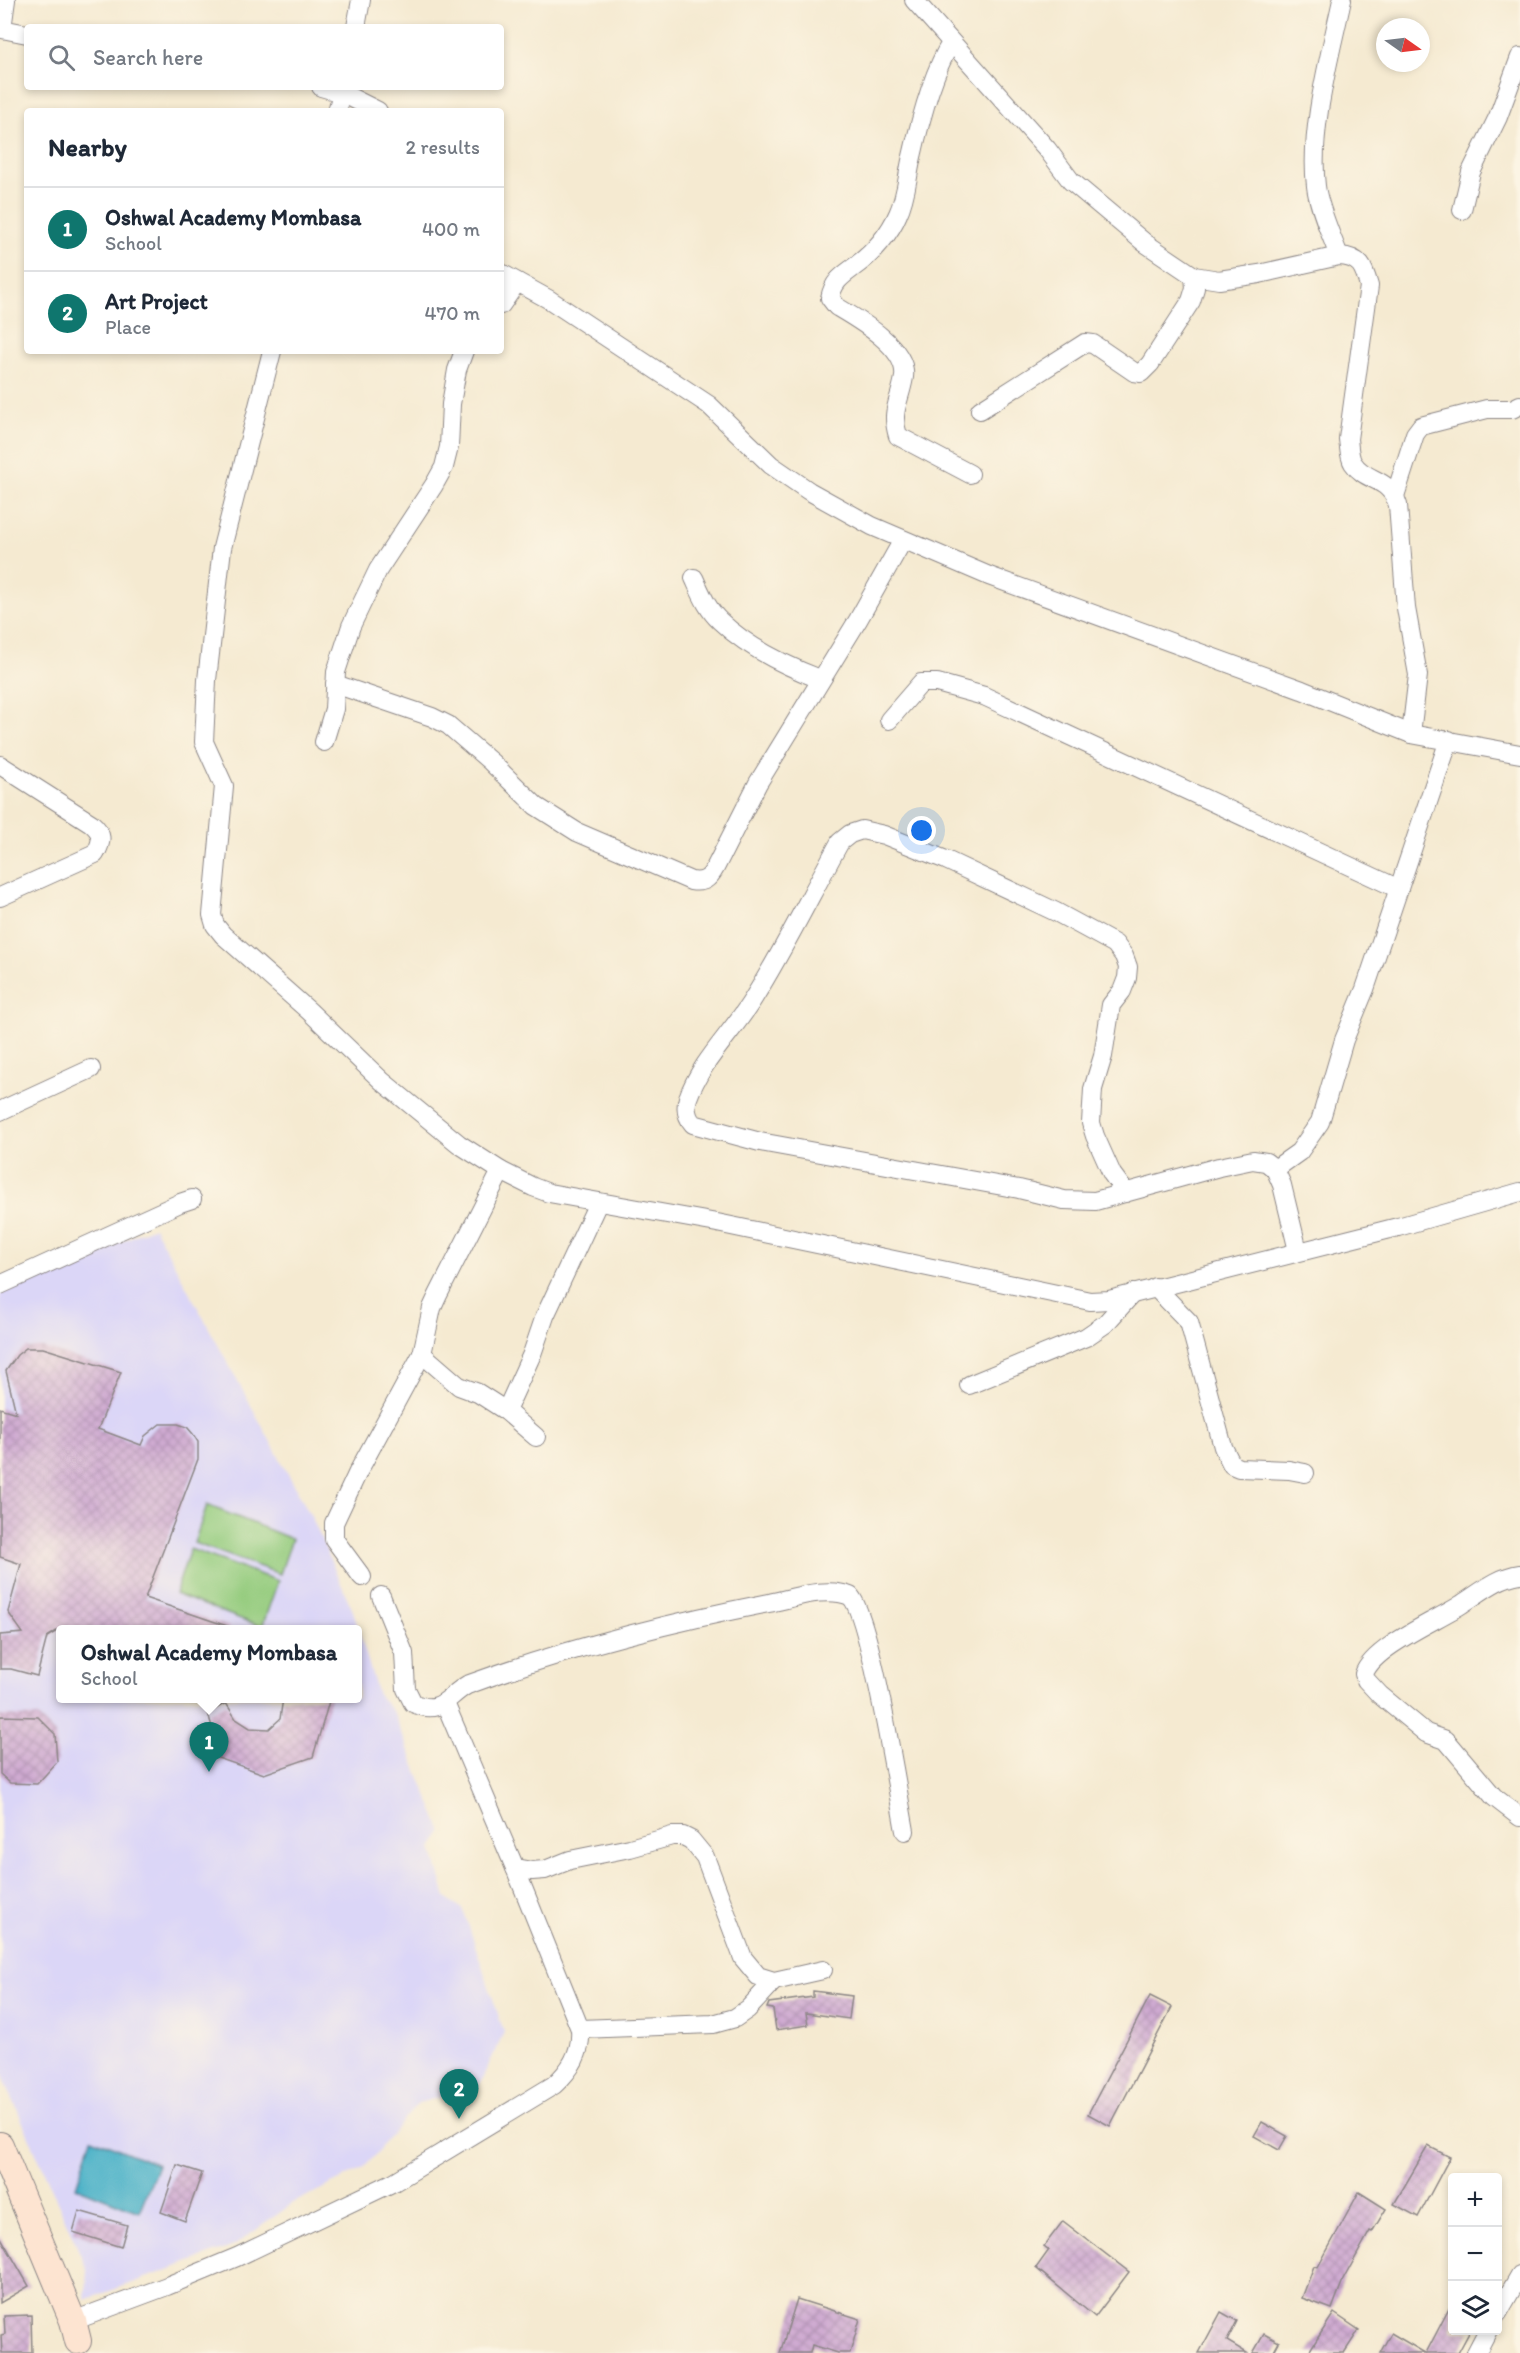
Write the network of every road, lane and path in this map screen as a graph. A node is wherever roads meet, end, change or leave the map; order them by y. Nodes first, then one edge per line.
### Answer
1 (6, 0) edge
2 (361, 0) edge
3 (914, 0) edge
4 (1342, 0) edge
5 (357, 24) edge
6 (24, 33) edge
7 (951, 43) junction
8 (1520, 57) edge
9 (343, 90) edge
10 (338, 108) edge
11 (373, 108) edge
12 (1462, 210) dead end
13 (1339, 256) junction
14 (504, 275) edge
15 (1194, 276) junction
16 (517, 282) junction
17 (504, 301) edge
18 (271, 354) edge
19 (463, 354) edge
20 (1520, 405) edge
21 (980, 410) dead end
22 (970, 474) dead end
23 (1395, 496) junction
24 (903, 540) junction
25 (694, 578) dead end
26 (820, 679) junction
27 (335, 684) junction
28 (889, 720) dead end
29 (1411, 734) junction
30 (1449, 740) junction
31 (324, 742) dead end
32 (1520, 754) edge
33 (0, 765) edge
34 (1399, 889) junction
35 (0, 897) edge
36 (91, 1069) dead end
37 (0, 1111) edge
38 (1275, 1168) junction
39 (501, 1171) junction
40 (1520, 1192) edge
41 (1126, 1193) junction
42 (192, 1199) dead end
43 (598, 1203) junction
44 (1298, 1251) junction
45 (0, 1285) edge
46 (1155, 1287) junction
47 (1133, 1293) junction
48 (422, 1354) junction
49 (969, 1385) dead end
50 (506, 1411) junction
51 (537, 1437) dead end
52 (1305, 1473) dead end
53 (1520, 1574) edge
54 (362, 1577) dead end
55 (381, 1596) dead end
56 (446, 1703) junction
57 (1520, 1817) edge
58 (905, 1831) dead end
59 (515, 1868) junction
60 (823, 1970) dead end
61 (774, 1981) junction
62 (580, 2029) junction
63 (0, 2145) edge
64 (1520, 2275) edge
65 (1502, 2305) edge
66 (1486, 2335) edge
67 (77, 2338) edge
68 (1476, 2353) edge

1 - 6 street
2 - 5 street
3 - 7 street
4 - 13 street
7 - 15 street
7 - 22 street
8 - 12 street
9 - 10 street
9 - 11 street
13 - 15 street
13 - 23 street
14 - 16 street
15 - 21 street
16 - 17 street
16 - 24 street
18 - 39 street
19 - 27 street
20 - 23 street
23 - 29 street
24 - 26 street
24 - 29 street
25 - 26 street
26 - 27 street
27 - 31 street
28 - 34 street
29 - 30 street
30 - 32 street
30 - 34 street
33 - 35 street
34 - 38 street
36 - 37 street
38 - 41 street
38 - 44 street
39 - 43 street
39 - 48 street
40 - 44 street
41 - 41 street
42 - 45 street
43 - 47 street
43 - 50 street
44 - 46 street
46 - 47 street
46 - 52 street
47 - 49 street
48 - 50 street
48 - 54 street
50 - 51 street
53 - 57 street
55 - 56 street
56 - 58 street
56 - 59 street
59 - 61 street
59 - 62 street
60 - 61 street
61 - 62 street
62 - 67 street
63 - 67 main road
64 - 65 street
66 - 68 street

